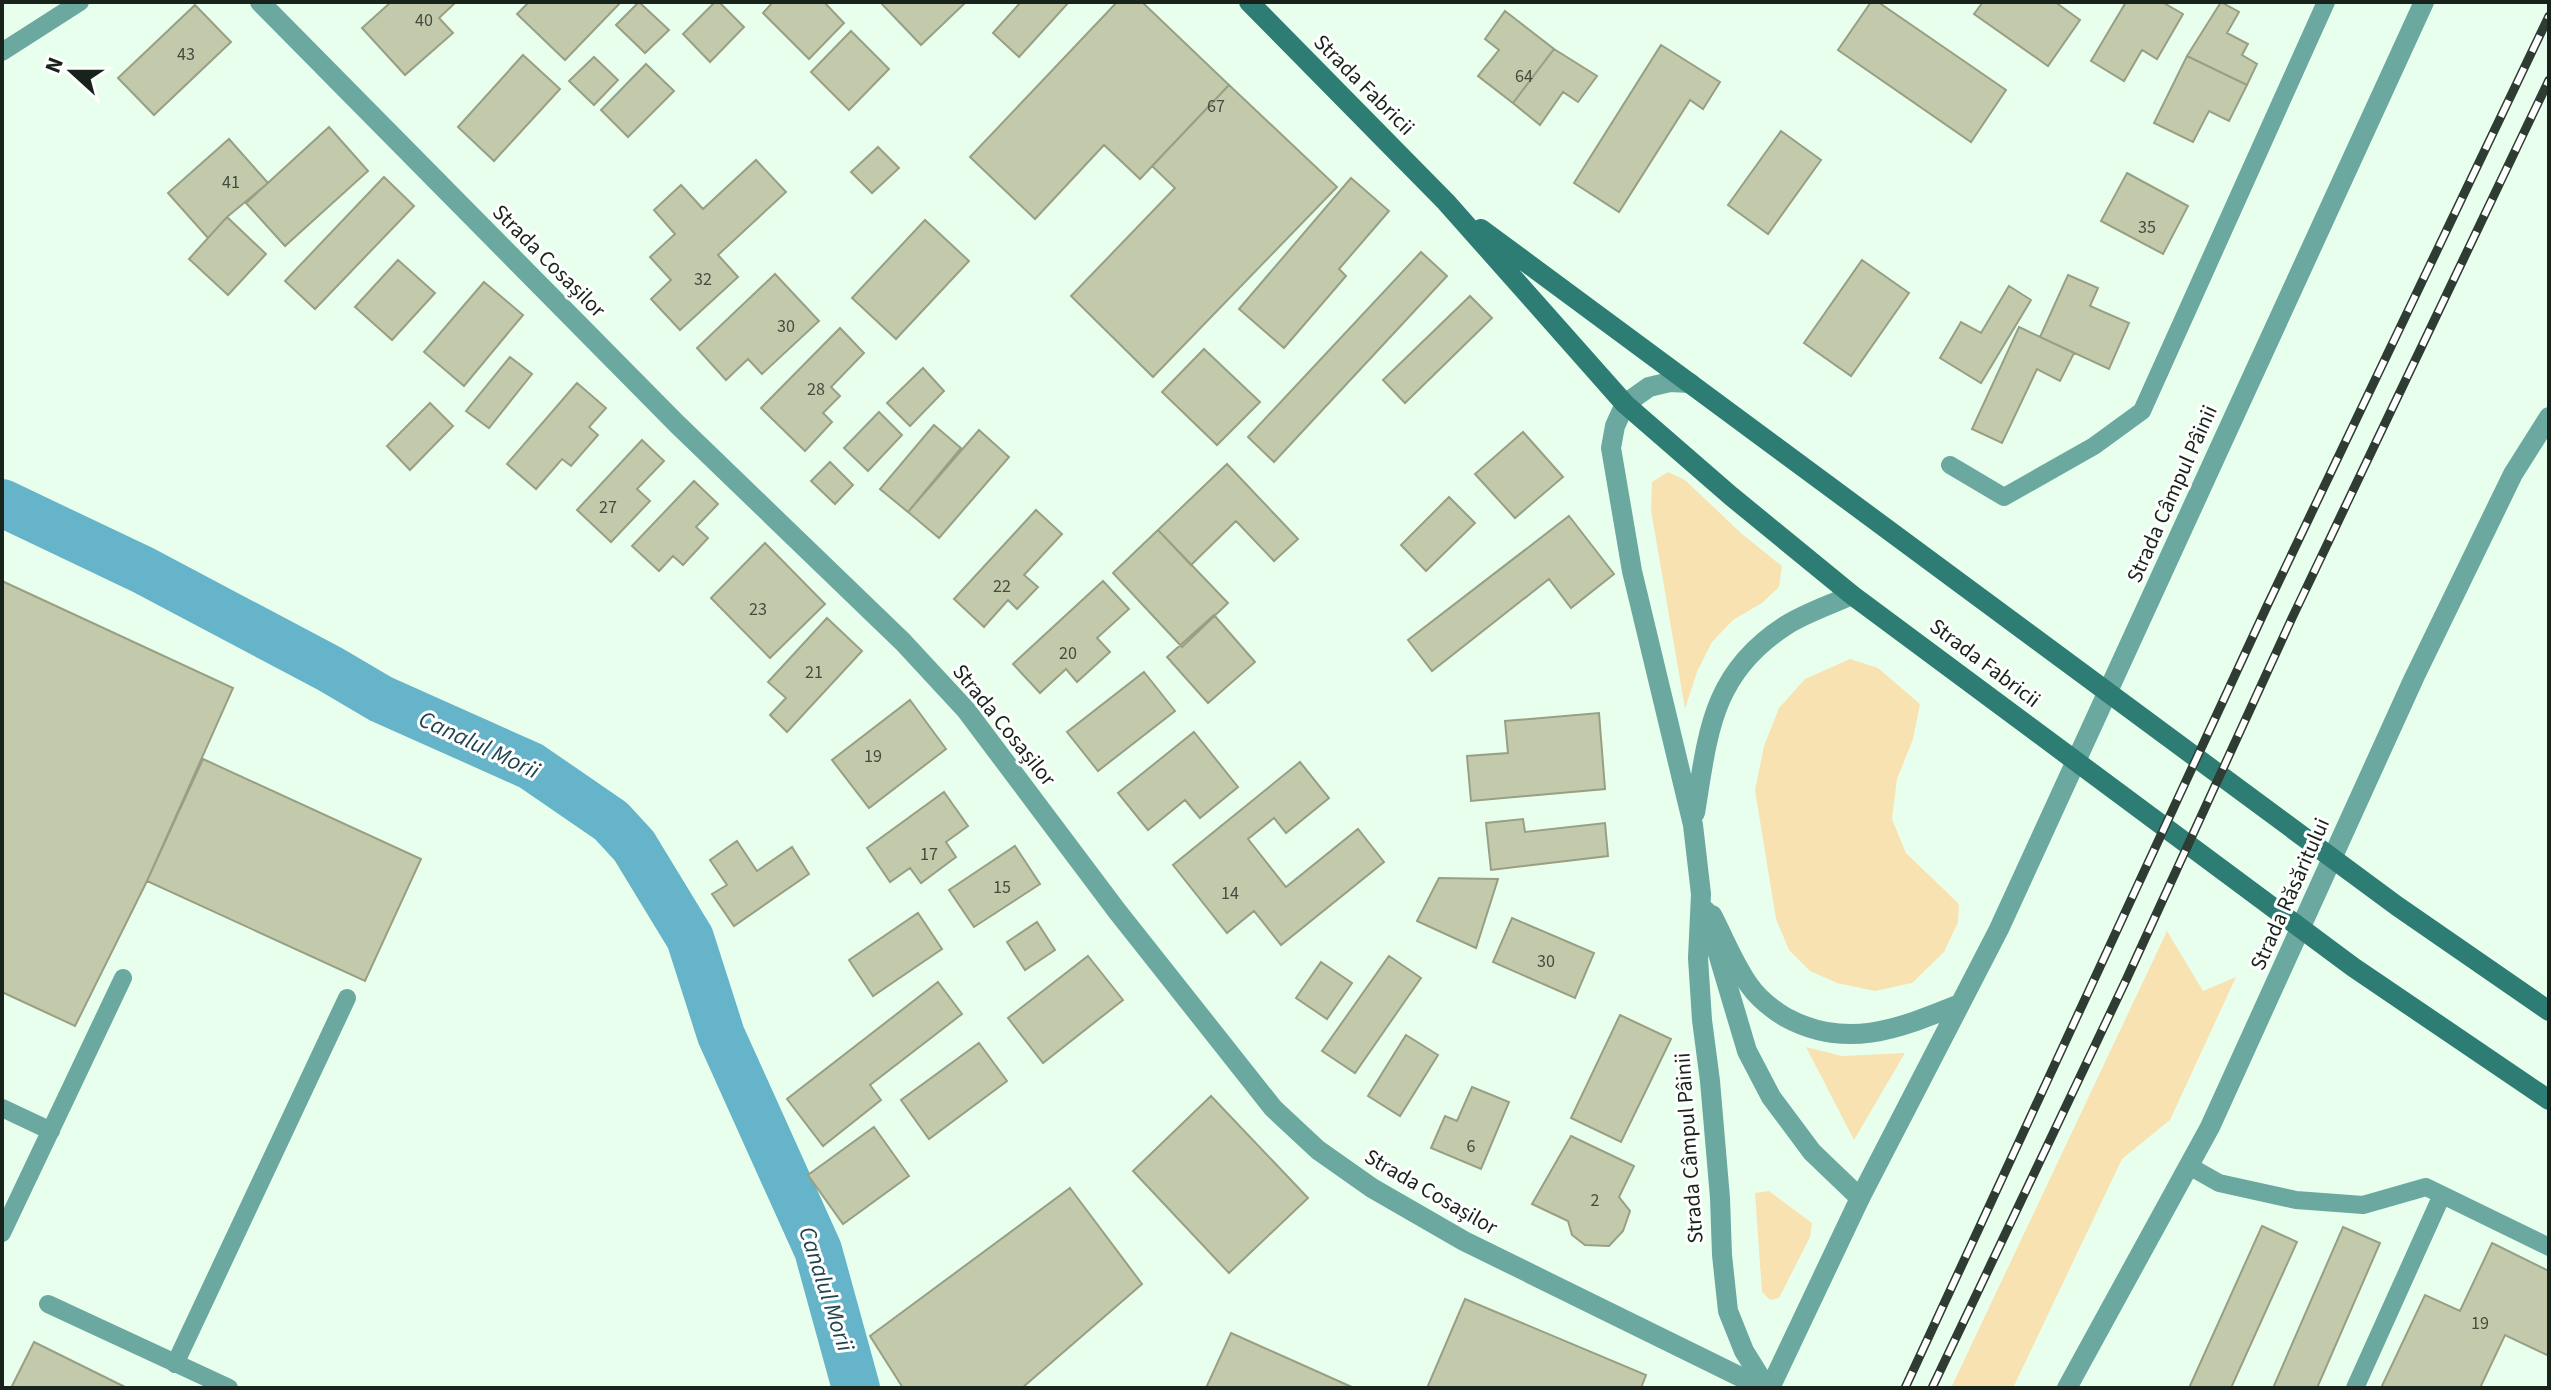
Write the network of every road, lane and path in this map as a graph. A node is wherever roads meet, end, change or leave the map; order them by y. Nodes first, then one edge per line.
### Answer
1 (80, 2) edge
2 (260, 2) edge
3 (1249, 2) edge
4 (2326, 2) edge
5 (2424, 2) edge
6 (2, 52) edge
7 (1446, 202) junction
8 (1690, 383) junction
9 (1625, 404) junction
10 (2549, 417) edge
11 (1950, 465) dead end
12 (1852, 595) junction
13 (1693, 825) junction
14 (1701, 894) junction
15 (123, 978) dead end
16 (347, 998) dead end
17 (1960, 1004) junction
18 (2549, 1011) edge
19 (2549, 1100) edge
20 (2, 1108) edge
21 (51, 1131) junction
22 (2189, 1166) junction
23 (2442, 1195) junction
24 (1860, 1198) junction
25 (2, 1233) edge
26 (2549, 1247) edge
27 (48, 1304) dead end
28 (175, 1364) junction
29 (229, 1388) edge
30 (1767, 1388) edge
31 (2067, 1388) edge
32 (2355, 1388) edge

1 - 6 lane
2 - 30 street, Strada Cosașilor
3 - 7 main road, Strada Fabricii
4 - 11 lane
5 - 17 street, Strada Câmpul Pâinii
7 - 8 main road, Strada Fabricii
7 - 9 main road, Strada Fabricii
8 - 9 street
8 - 18 main road, Strada Fabricii
9 - 12 main road, Strada Fabricii
9 - 13 street, Strada Câmpul Pâinii
10 - 22 street, Strada Răsăritului
12 - 13 street, Strada Câmpul Pâinii
12 - 19 main road, Strada Fabricii
13 - 14 street, Strada Câmpul Pâinii
14 - 17 street, Strada Câmpul Pâinii
14 - 24 street, Strada Câmpul Pâinii
14 - 30 street, Strada Câmpul Pâinii
15 - 21 lane
16 - 28 lane
17 - 24 street, Strada Câmpul Pâinii
20 - 21 lane
21 - 25 lane
22 - 23 lane
22 - 31 street, Strada Răsăritului
23 - 26 lane
23 - 32 lane
24 - 30 street, Strada Câmpul Pâinii
27 - 28 lane
28 - 29 lane

